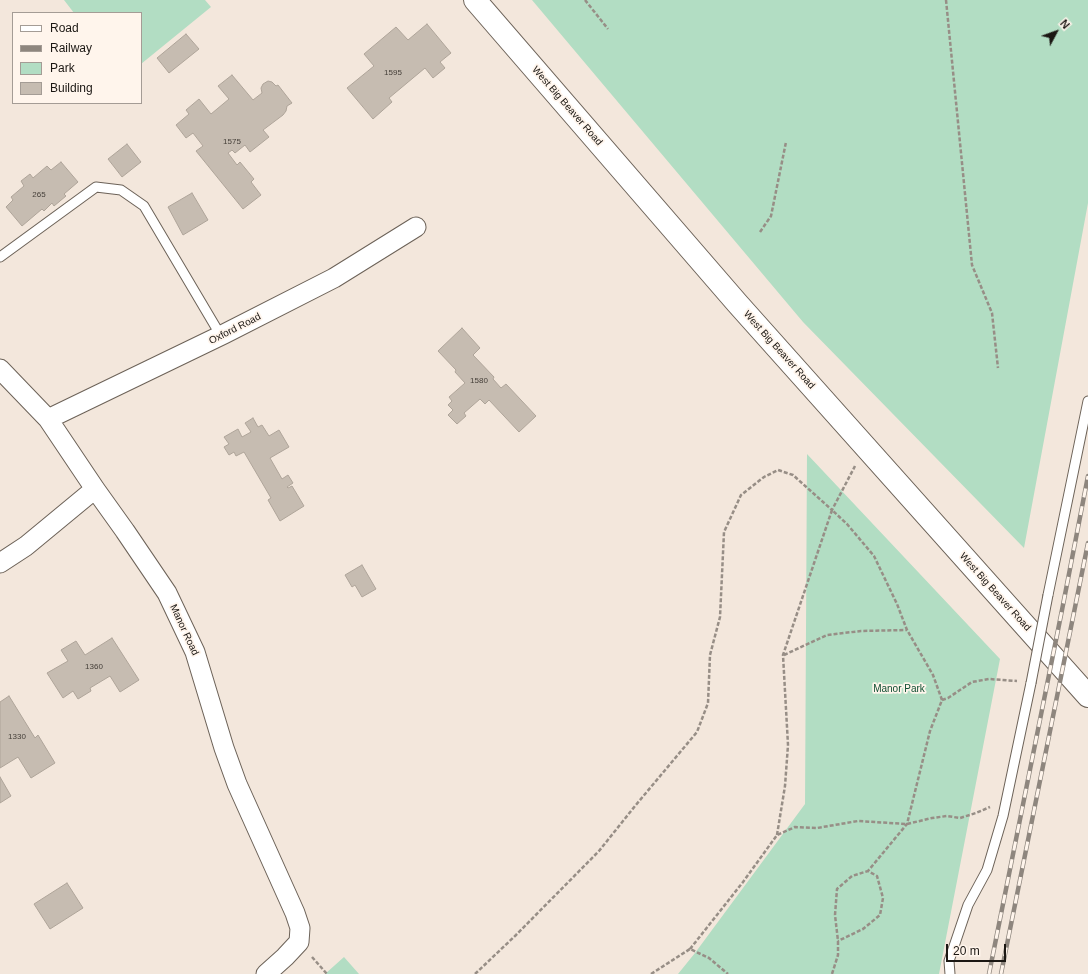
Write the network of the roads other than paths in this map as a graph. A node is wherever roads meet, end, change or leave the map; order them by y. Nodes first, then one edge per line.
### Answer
1 (475, 0) edge
2 (416, 227) dead end
3 (0, 257) edge
4 (221, 336) junction
5 (0, 369) edge
6 (1088, 401) edge
7 (48, 419) junction
8 (95, 490) junction
9 (0, 563) edge
10 (1088, 696) edge
11 (266, 974) edge
12 (950, 974) edge

1 - 10 main road, West Big Beaver Road
2 - 4 street, Oxford Road
3 - 4 lane
4 - 7 street, Oxford Road
5 - 7 street, Manor Road
6 - 12 lane, bridge
7 - 8 street, Manor Road
8 - 9 street
8 - 11 street, Manor Road

